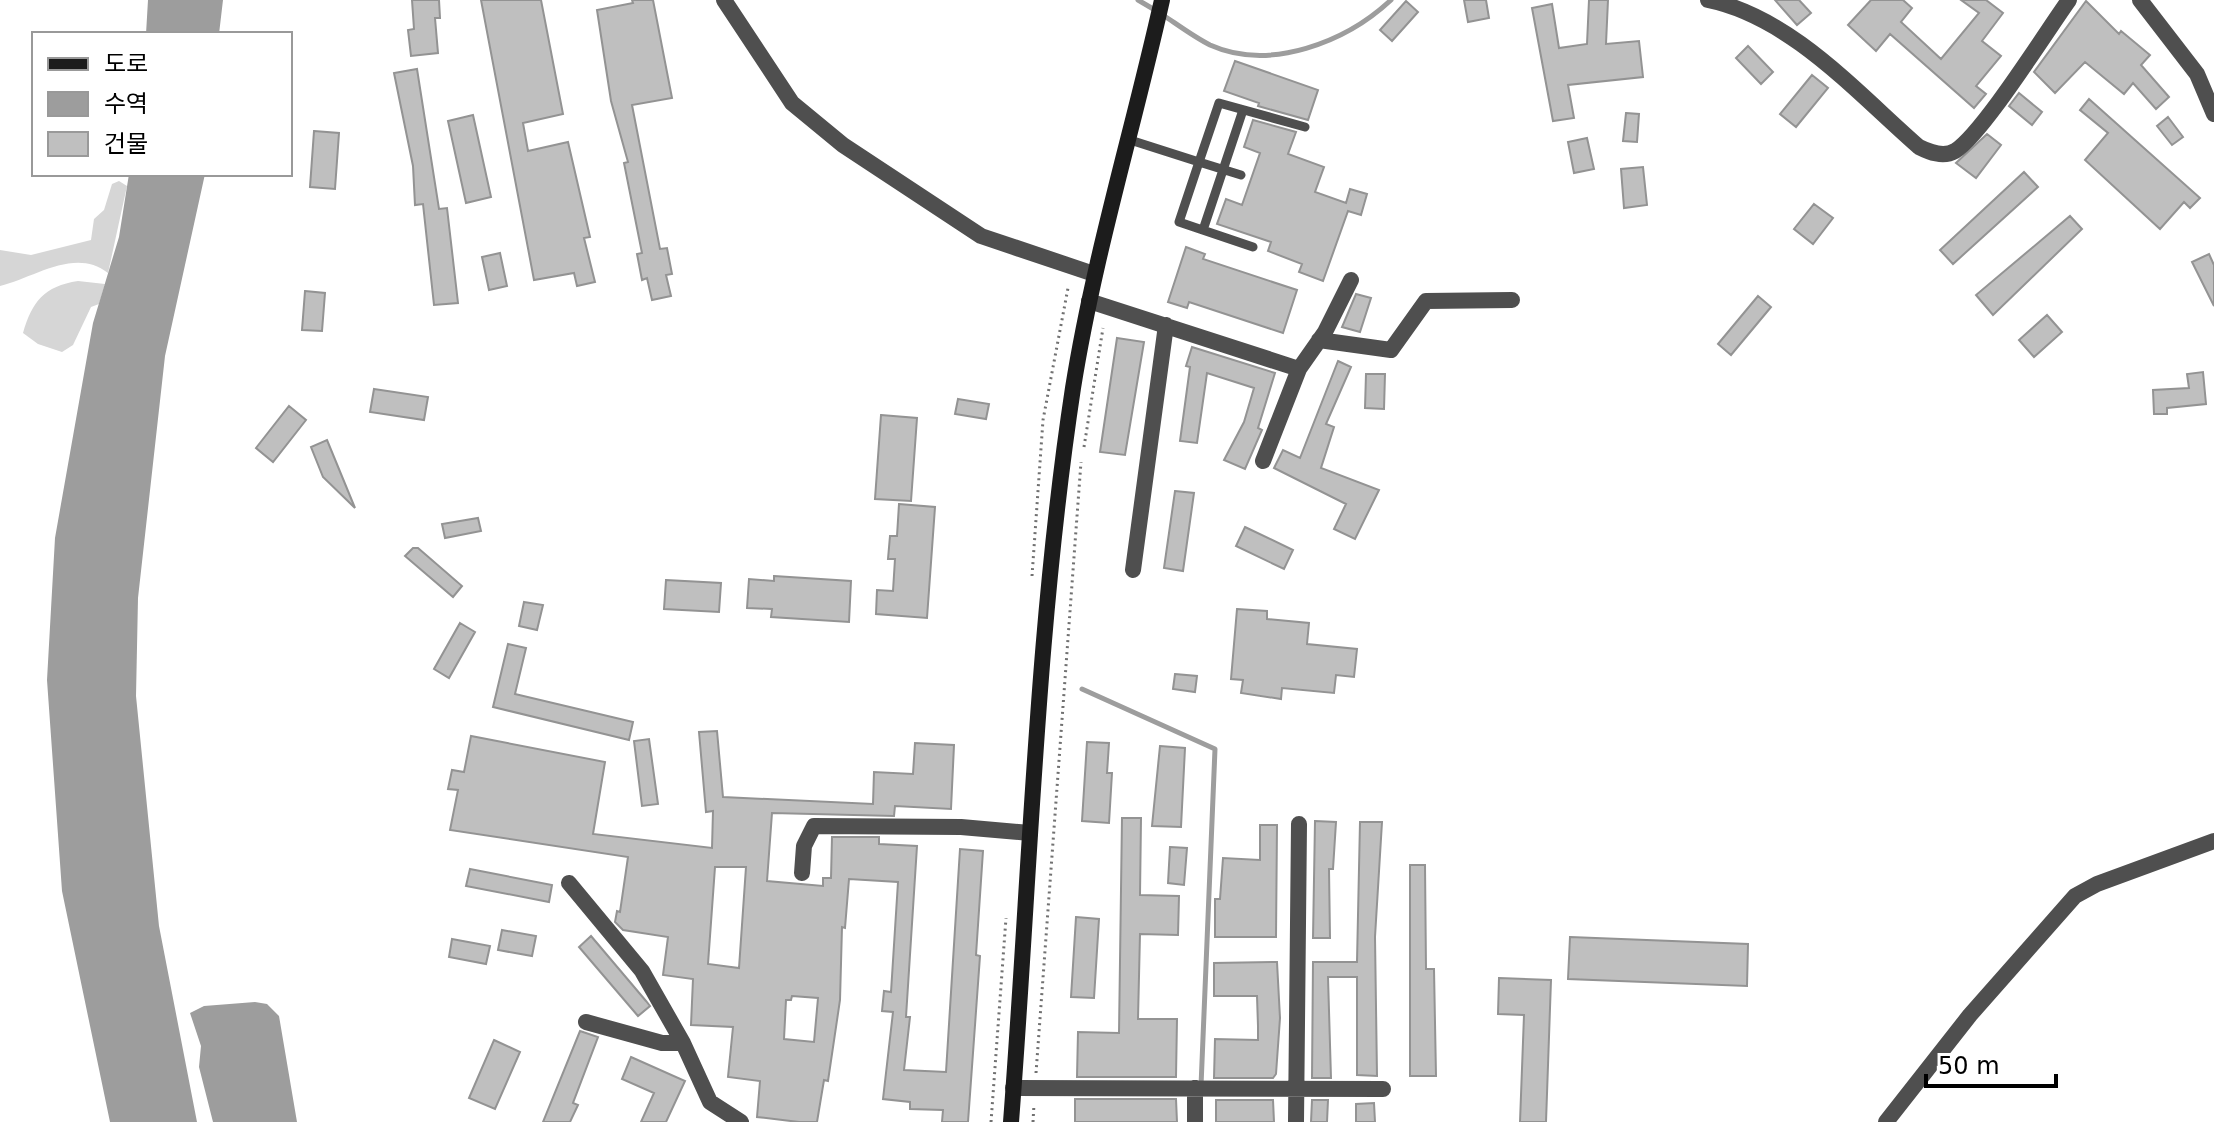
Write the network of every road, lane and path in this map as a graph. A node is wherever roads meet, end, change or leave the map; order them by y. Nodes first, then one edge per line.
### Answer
1 (724, 0) edge
2 (1162, 0) edge
3 (1708, 0) edge
4 (2069, 0) edge
5 (2140, 0) edge
6 (1243, 110) junction
7 (2214, 114) edge
8 (1305, 127) dead end
9 (1127, 139) junction
10 (1199, 162) junction
11 (1223, 170) junction
12 (1241, 175) dead end
13 (1203, 230) junction
14 (1253, 247) dead end
15 (1094, 274) junction
16 (1351, 280) dead end
17 (1512, 300) dead end
18 (1089, 301) junction
19 (1104, 316) dead end
20 (1166, 325) junction
21 (1319, 340) junction
22 (1299, 369) junction
23 (1263, 461) dead end
24 (1133, 570) dead end
25 (1299, 824) dead end
26 (1030, 833) junction
27 (2214, 841) edge
28 (802, 873) dead end
29 (569, 883) dead end
30 (586, 1022) dead end
31 (683, 1043) junction
32 (1013, 1088) junction
33 (1035, 1088) junction
34 (1195, 1088) junction
35 (1297, 1088) junction
36 (1383, 1089) dead end
37 (741, 1122) edge
38 (1011, 1122) edge
39 (1033, 1122) edge
40 (1195, 1122) edge
41 (1296, 1122) edge
42 (1886, 1122) edge

1 - 15 street
2 - 9 main road
3 - 4 street
5 - 7 street
6 - 8 lane
6 - 10 lane
6 - 11 lane
9 - 10 lane
9 - 15 main road
10 - 11 lane
10 - 13 lane
11 - 12 lane
11 - 13 lane
13 - 14 lane
15 - 18 main road
16 - 21 street
17 - 21 street
18 - 20 street
18 - 26 main road
19 - 33 path
20 - 22 street
20 - 24 street
21 - 22 street
22 - 23 street
25 - 35 street
26 - 28 street
26 - 32 main road
27 - 42 street
29 - 31 street
30 - 31 street
31 - 37 street
32 - 33 street
32 - 38 main road
33 - 34 street
33 - 39 path
34 - 35 street
34 - 40 street
35 - 36 street
35 - 41 street

